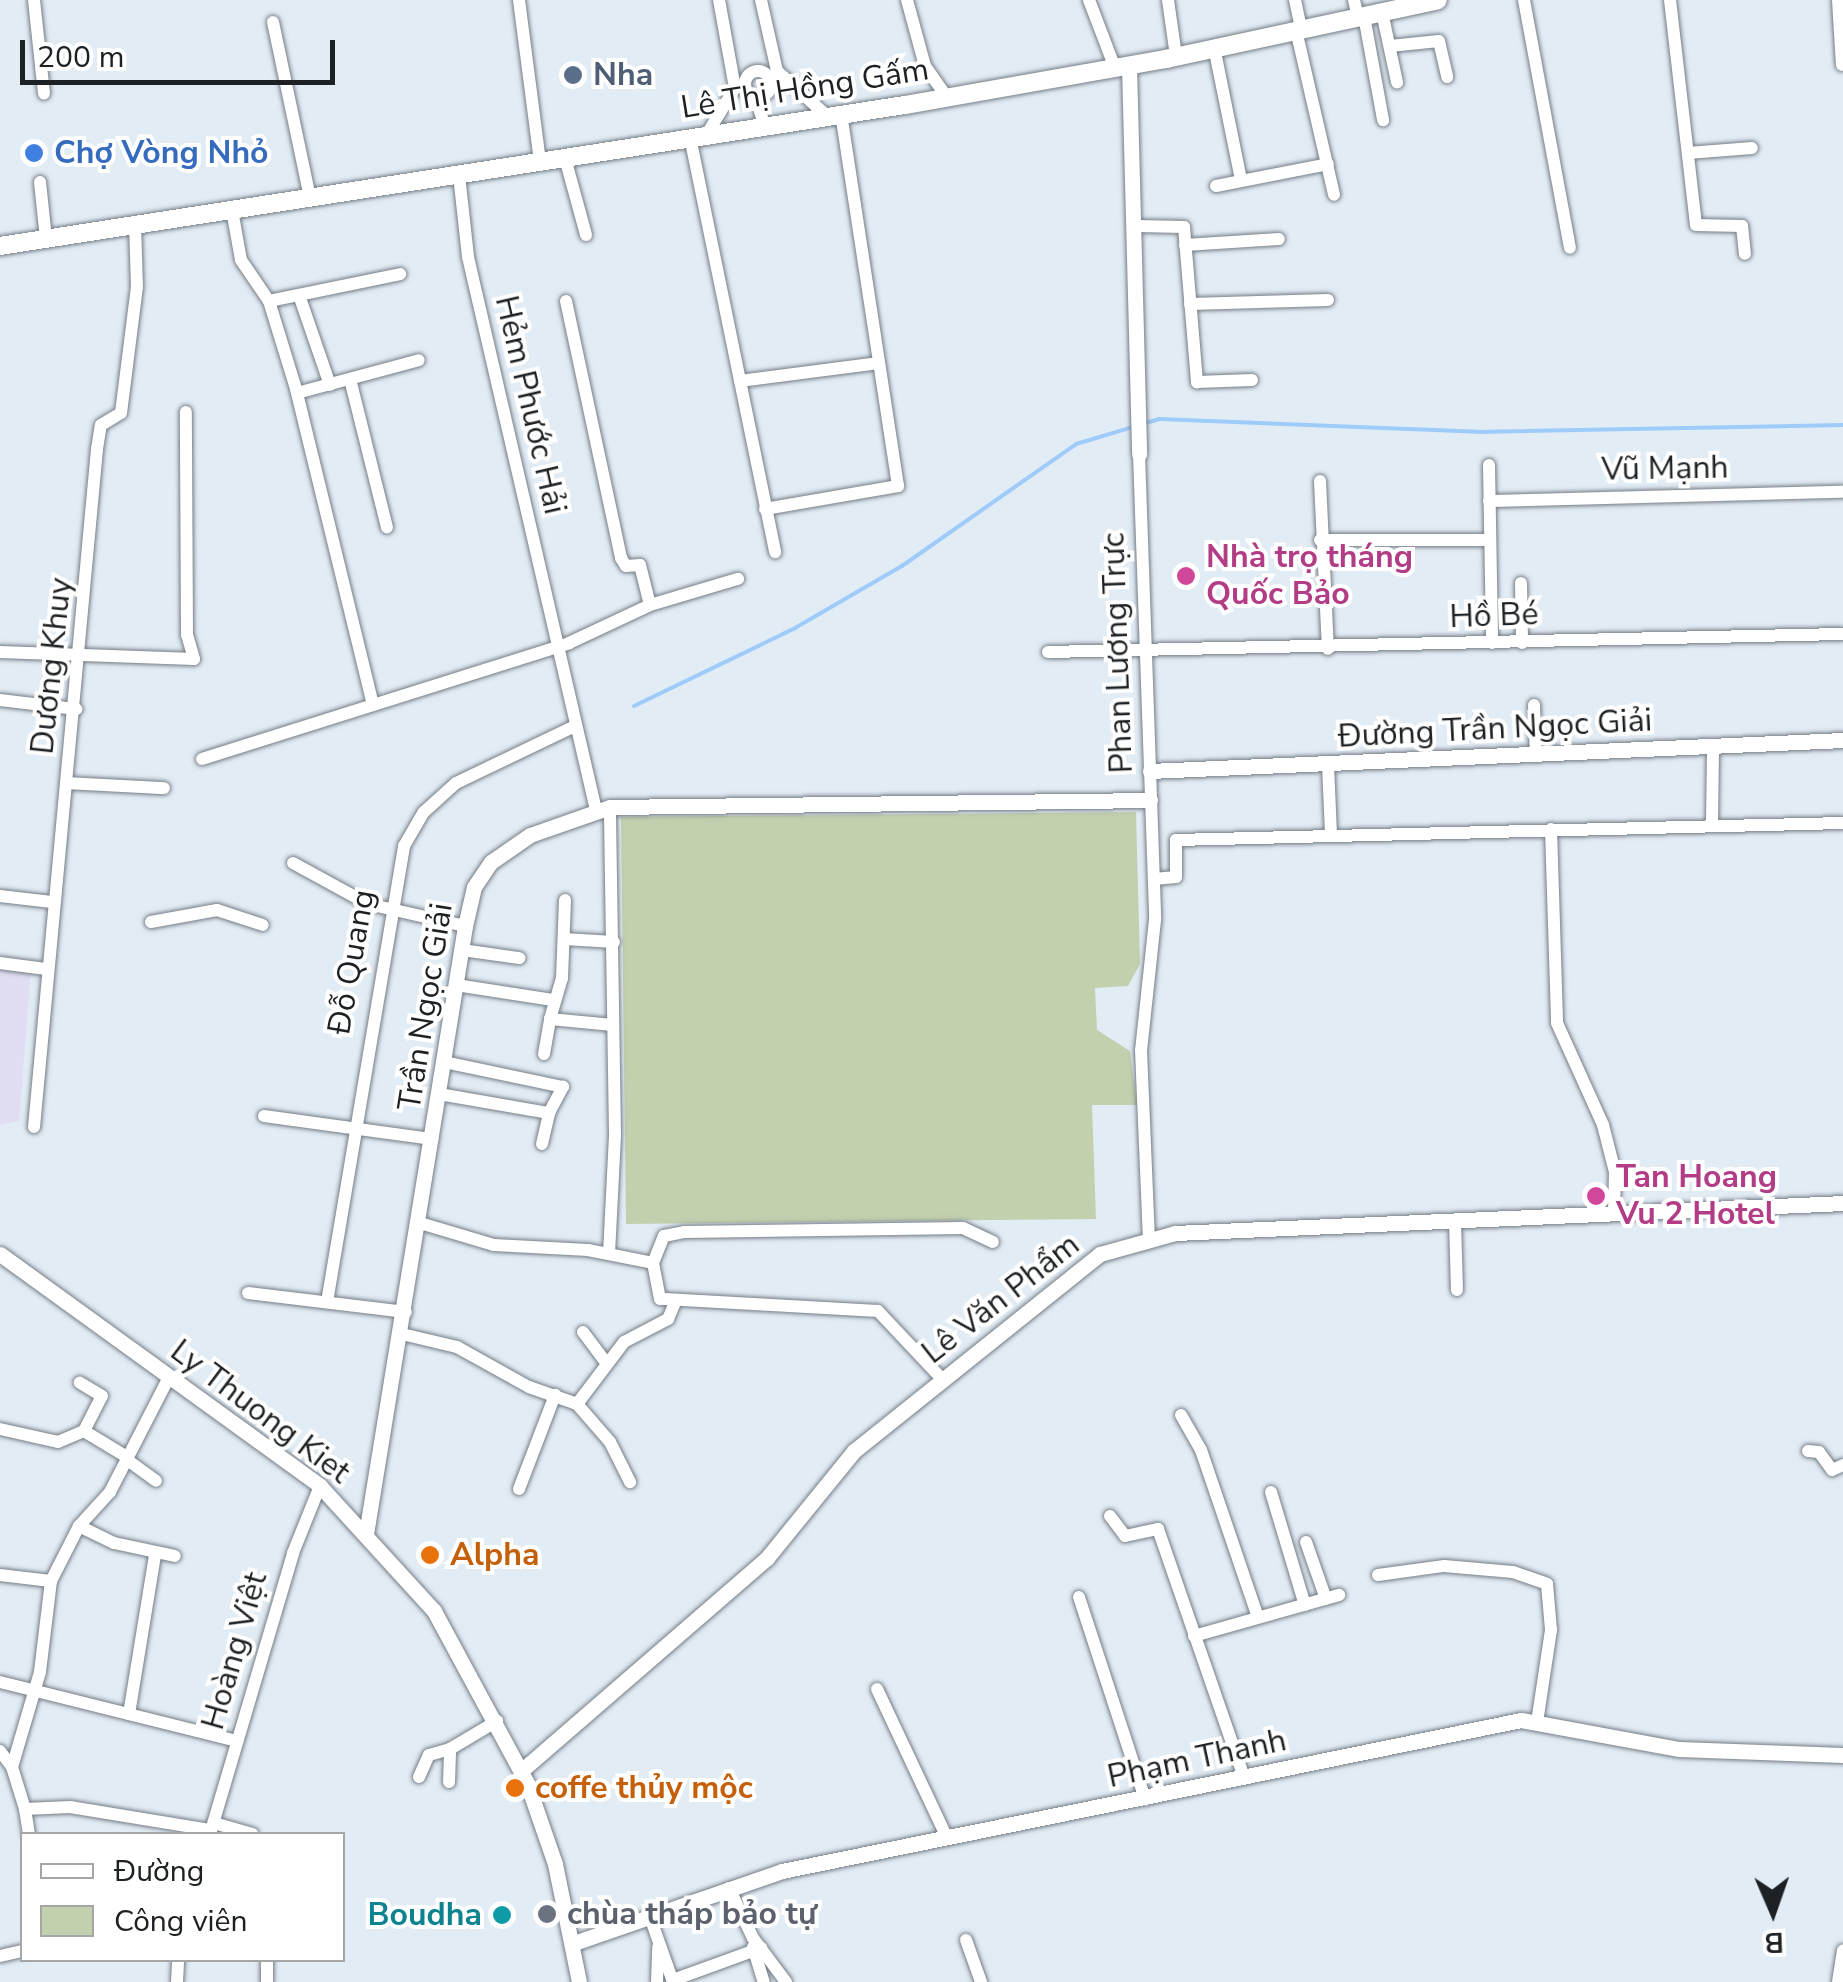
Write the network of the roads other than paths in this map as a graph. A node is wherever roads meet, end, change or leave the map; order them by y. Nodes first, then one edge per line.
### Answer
1 (34, 0) edge
2 (519, 0) edge
3 (719, 0) edge
4 (761, 0) edge
5 (907, 0) edge
6 (1089, 0) edge
7 (1168, 0) edge
8 (1295, 0) edge
9 (1438, 0) edge
10 (1524, 0) edge
11 (1670, 0) edge
12 (1838, 0) edge
13 (1365, 11) edge
14 (273, 22) dead end
15 (1298, 30) junction
16 (1390, 46) junction
17 (1214, 48) junction
18 (772, 53) junction
19 (1176, 56) junction
20 (732, 58) junction
21 (1842, 65) edge
22 (1122, 67) junction
23 (756, 72) junction
24 (1447, 77) dead end
25 (1397, 82) dead end
26 (759, 85) junction
27 (44, 92) dead end
28 (946, 96) junction
29 (833, 114) junction
30 (1383, 120) dead end
31 (767, 123) junction
32 (698, 136) junction
33 (1752, 148) dead end
34 (1688, 154) junction
35 (564, 158) junction
36 (540, 162) junction
37 (1328, 164) junction
38 (459, 175) junction
39 (1241, 180) junction
40 (40, 182) dead end
41 (1216, 186) dead end
42 (1334, 195) dead end
43 (310, 197) junction
44 (232, 210) junction
45 (135, 225) junction
46 (1137, 226) junction
47 (586, 236) dead end
48 (46, 239) junction
49 (1279, 240) dead end
50 (1185, 245) junction
51 (0, 246) edge
52 (1570, 248) dead end
53 (1745, 254) dead end
54 (400, 274) dead end
55 (299, 295) junction
56 (1328, 300) dead end
57 (269, 301) junction
58 (566, 301) dead end
59 (1190, 304) junction
60 (419, 360) dead end
61 (879, 363) junction
62 (350, 379) junction
63 (1252, 380) dead end
64 (740, 381) junction
65 (330, 384) junction
66 (297, 393) junction
67 (186, 412) dead end
68 (1139, 454) joint
69 (1489, 466) dead end
70 (1320, 481) dead end
71 (1843, 492) edge
72 (1490, 501) junction
73 (764, 509) junction
74 (387, 527) dead end
75 (1320, 540) junction
76 (1490, 540) junction
77 (775, 552) dead end
78 (738, 579) dead end
79 (1521, 583) dead end
80 (650, 604) junction
81 (1843, 634) edge
82 (1522, 642) junction
83 (1492, 644) junction
84 (557, 647) junction
85 (1328, 648) junction
86 (0, 652) edge
87 (1048, 652) dead end
88 (1147, 653) junction
89 (80, 654) junction
90 (0, 700) edge
91 (373, 704) junction
92 (1534, 704) dead end
93 (76, 709) junction
94 (575, 726) junction
95 (1843, 740) edge
96 (1712, 747) junction
97 (1536, 754) junction
98 (202, 758) dead end
99 (1328, 764) junction
100 (1150, 771) junction
101 (68, 783) junction
102 (164, 788) dead end
103 (1150, 800) junction
104 (603, 809) junction
105 (1716, 823) junction
106 (1843, 823) edge
107 (1551, 829) junction
108 (1330, 832) junction
109 (1734, 838) dead end
110 (293, 863) dead end
111 (1154, 878) junction
112 (0, 896) edge
113 (565, 900) dead end
114 (52, 902) junction
115 (388, 911) junction
116 (151, 922) dead end
117 (263, 925) dead end
118 (465, 926) junction
119 (564, 939) junction
120 (614, 942) junction
121 (462, 950) junction
122 (519, 958) dead end
123 (0, 963) edge
124 (46, 969) junction
125 (456, 985) junction
126 (553, 1000) junction
127 (550, 1020) junction
128 (613, 1025) junction
129 (544, 1054) dead end
130 (444, 1062) junction
131 (440, 1094) junction
132 (549, 1113) junction
133 (264, 1116) dead end
134 (34, 1127) dead end
135 (352, 1127) junction
136 (432, 1139) junction
137 (542, 1144) dead end
138 (1843, 1203) edge
139 (1614, 1213) junction
140 (1455, 1220) junction
141 (420, 1222) junction
142 (1149, 1238) junction
143 (993, 1242) dead end
144 (610, 1254) junction
145 (1, 1257) edge
146 (653, 1263) junction
147 (1457, 1290) dead end
148 (248, 1293) dead end
149 (676, 1300) junction
150 (327, 1302) junction
151 (406, 1312) junction
152 (583, 1332) dead end
153 (402, 1334) junction
154 (606, 1362) junction
155 (169, 1377) junction
156 (942, 1380) junction
157 (80, 1383) dead end
158 (555, 1395) junction
159 (578, 1404) junction
160 (1181, 1414) dead end
161 (0, 1429) edge
162 (84, 1431) junction
163 (1808, 1451) dead end
164 (127, 1458) junction
165 (1843, 1466) edge
166 (156, 1481) dead end
167 (630, 1482) dead end
168 (320, 1486) junction
169 (518, 1489) dead end
170 (1270, 1492) dead end
171 (1110, 1516) dead end
172 (79, 1526) junction
173 (366, 1534) junction
174 (1306, 1542) dead end
175 (155, 1554) junction
176 (175, 1556) dead end
177 (1378, 1575) dead end
178 (0, 1576) edge
179 (51, 1581) junction
180 (1079, 1597) dead end
181 (1305, 1605) junction
182 (1258, 1617) junction
183 (1194, 1636) junction
184 (0, 1682) edge
185 (877, 1688) dead end
186 (34, 1690) junction
187 (129, 1714) junction
188 (497, 1721) junction
189 (1537, 1724) junction
190 (237, 1742) junction
191 (450, 1748) junction
192 (0, 1751) edge
193 (1843, 1754) edge
194 (12, 1767) junction
195 (521, 1771) junction
196 (419, 1777) dead end
197 (1244, 1778) junction
198 (449, 1782) dead end
199 (1145, 1798) junction
200 (25, 1809) junction
201 (212, 1829) edge
202 (29, 1832) edge
203 (947, 1838) junction
204 (729, 1888) junction
205 (650, 1917) junction
206 (966, 1940) dead end
207 (574, 1943) junction
208 (756, 1945) junction
209 (658, 1947) junction
210 (1843, 1950) edge
211 (673, 1981) edge
212 (579, 1982) edge
213 (657, 1982) edge
214 (764, 1982) edge
215 (786, 1982) edge
216 (981, 1982) edge
217 (1838, 1982) edge

1 - 27 street
2 - 36 street
3 - 20 street
4 - 18 street
5 - 28 street
6 - 22 street
7 - 19 street
8 - 15 street
9 - 13 main road, Lê Thị Hồng Gấm
10 - 52 street
11 - 34 street
12 - 21 street
13 - 15 main road, Lê Thị Hồng Gấm
13 - 16 street
13 - 30 street
14 - 43 street
15 - 17 main road, Lê Thị Hồng Gấm
15 - 37 street
16 - 24 street
16 - 25 street
17 - 19 main road, Lê Thị Hồng Gấm
17 - 39 street
18 - 23 street
18 - 26 street
19 - 22 main road, Lê Thị Hồng Gấm
20 - 23 street
20 - 26 street
22 - 28 main road, Lê Thị Hồng Gấm
22 - 46 street, Phan Lương Trực
23 - 26 street
23 - 26 street
26 - 29 street
26 - 31 street
26 - 32 street
28 - 29 main road, Lê Thị Hồng Gấm
29 - 31 main road, Lê Thị Hồng Gấm
29 - 61 street
31 - 32 main road, Lê Thị Hồng Gấm
32 - 35 main road, Lê Thị Hồng Gấm
32 - 64 street
33 - 34 street
34 - 53 street
35 - 36 main road, Lê Thị Hồng Gấm
35 - 47 street
36 - 38 main road, Lê Thị Hồng Gấm
37 - 39 street
37 - 42 street
38 - 43 main road, Lê Thị Hồng Gấm
38 - 84 street, Hẻm Phước Hải
39 - 41 street
40 - 48 street
43 - 44 main road, Lê Thị Hồng Gấm
44 - 45 main road, Lê Thị Hồng Gấm
44 - 57 street
45 - 48 main road, Lê Thị Hồng Gấm
45 - 89 street, Dương Khuy
46 - 50 street
46 - 68 street, Phan Lương Trực
48 - 51 main road, Lê Thị Hồng Gấm
49 - 50 street
50 - 59 street
54 - 55 street
55 - 57 street
55 - 65 street
56 - 59 street
57 - 66 street
58 - 80 street
59 - 63 street
60 - 62 street
61 - 64 street
61 - 73 street
62 - 65 street
62 - 74 street
64 - 73 street
65 - 66 street
66 - 91 street
67 - 89 street
68 - 88 street, Phan Lương Trực
69 - 72 street
70 - 75 street
71 - 72 street, Vũ Mạnh
72 - 76 street
73 - 77 street
75 - 76 street
75 - 85 street
76 - 83 street
78 - 80 street
79 - 82 street
80 - 84 street
81 - 82 street, Hồ Bé
82 - 83 street, Hồ Bé
83 - 85 street, Hồ Bé
84 - 91 street
84 - 94 street, Hẻm Phước Hải
85 - 88 street, Hồ Bé
86 - 89 street
87 - 88 street, Hồ Bé
88 - 100 street, Phan Lương Trực
89 - 93 street, Dương Khuy
90 - 93 street
91 - 98 street
92 - 97 street
93 - 101 street, Dương Khuy
94 - 104 street, Hẻm Phước Hải
94 - 115 street, Đỗ Quang
95 - 96 street, Đường Trần Ngọc Giải
96 - 97 street, Đường Trần Ngọc Giải
96 - 105 street
97 - 99 street, Đường Trần Ngọc Giải
99 - 100 street, Đường Trần Ngọc Giải
99 - 108 street
100 - 103 street, Phan Lương Trực
101 - 102 street
101 - 114 street, Dương Khuy
103 - 104 street, Trần Ngọc Giải
103 - 111 street, Phan Lương Trực
104 - 118 street, Trần Ngọc Giải
104 - 120 street, Hẻm Phước Hải
105 - 106 street
105 - 107 street
105 - 109 street
107 - 108 street
107 - 139 street
108 - 111 street
110 - 115 street
111 - 142 street, Phan Lương Trực
112 - 114 street
113 - 119 street
114 - 124 street, Dương Khuy
115 - 118 street
115 - 135 street, Đỗ Quang
116 - 117 street
118 - 121 street, Trần Ngọc Giải
119 - 120 street
119 - 126 street
120 - 128 street, Hẻm Phước Hải
121 - 122 street
121 - 125 street, Trần Ngọc Giải
123 - 124 street
124 - 134 street, Dương Khuy
125 - 126 street
125 - 130 street, Trần Ngọc Giải
126 - 127 street
127 - 128 street
127 - 129 street
128 - 144 street, Hẻm Phước Hải
130 - 131 street, Trần Ngọc Giải
130 - 132 street
131 - 132 street
131 - 136 street, Trần Ngọc Giải
132 - 137 street
133 - 135 street
135 - 136 street
135 - 150 street, Đỗ Quang
136 - 141 street, Trần Ngọc Giải
138 - 139 street, Lê Văn Phẩm
139 - 140 street, Lê Văn Phẩm
140 - 142 street, Lê Văn Phẩm
140 - 147 street
141 - 144 street
141 - 151 street, Trần Ngọc Giải
142 - 156 street, Lê Văn Phẩm
143 - 146 street
144 - 146 street
145 - 155 street, Ly Thuong Kiet
146 - 149 street
148 - 150 street
149 - 154 street
149 - 156 street
150 - 151 street
151 - 153 street, Trần Ngọc Giải
152 - 154 street
153 - 158 street
153 - 173 street, Trần Ngọc Giải
154 - 159 street
155 - 164 street
155 - 168 street, Ly Thuong Kiet
156 - 195 street, Lê Văn Phẩm
157 - 162 street
158 - 159 street
158 - 169 street
159 - 167 street
160 - 182 street
161 - 162 street
162 - 164 street
163 - 165 street
164 - 166 street
164 - 172 street
168 - 173 street, Ly Thuong Kiet
168 - 190 street, Hoàng Việt
170 - 181 street
171 - 183 street
172 - 175 street
172 - 179 street
173 - 188 street, Ly Thuong Kiet
174 - 181 street
175 - 176 street
175 - 187 street
177 - 189 street
178 - 179 street
179 - 186 street
180 - 199 street
181 - 182 street
182 - 183 street
183 - 197 street
184 - 186 street
185 - 203 street
186 - 187 street
186 - 194 street
187 - 190 street
188 - 191 street
188 - 195 street, Ly Thuong Kiet
189 - 193 street, Phạm Thanh
189 - 197 street, Phạm Thanh
190 - 201 street, Hoàng Việt
191 - 196 street
191 - 198 street
192 - 194 street
194 - 200 street
195 - 207 street, Ly Thuong Kiet
197 - 199 street, Phạm Thanh
199 - 203 street, Phạm Thanh
200 - 201 street
200 - 202 street
203 - 204 street, Phạm Thanh
204 - 205 street, Phạm Thanh
204 - 208 street
205 - 207 street, Phạm Thanh
205 - 209 street
206 - 216 street
207 - 212 street, Ly Thuong Kiet
208 - 211 street
208 - 214 street
208 - 215 street
209 - 211 street
209 - 213 street
210 - 217 street

